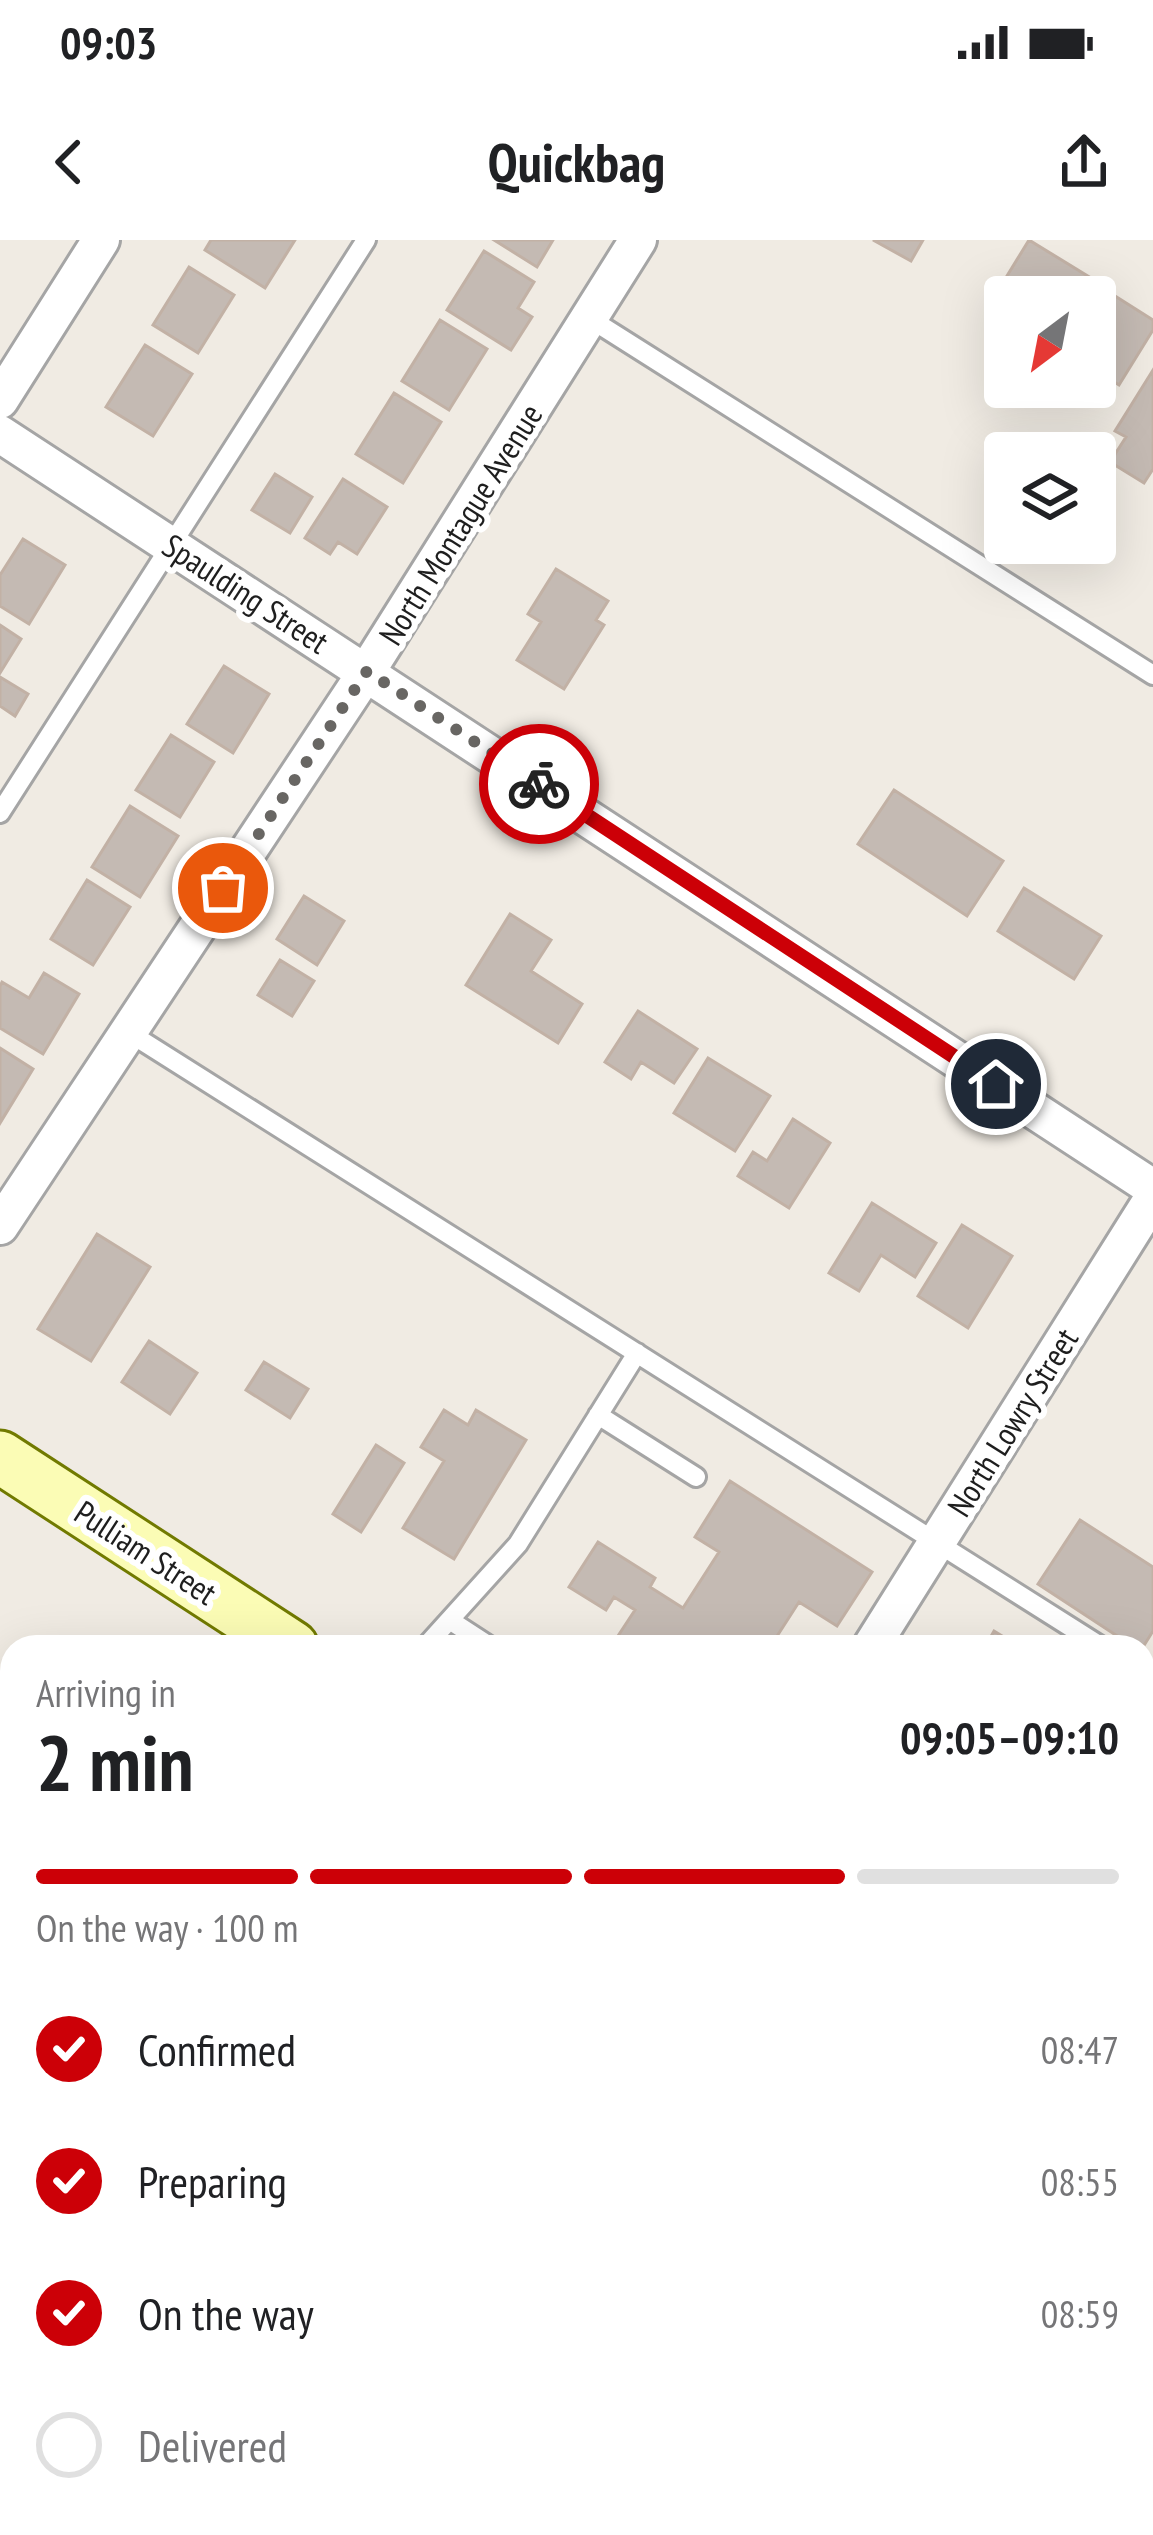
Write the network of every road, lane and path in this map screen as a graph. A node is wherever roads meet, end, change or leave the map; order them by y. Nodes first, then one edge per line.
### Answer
1 (101, 240) edge
2 (366, 240) edge
3 (638, 240) edge
4 (589, 318) junction
5 (0, 400) edge
6 (0, 434) edge
7 (171, 545) junction
8 (367, 671) junction
9 (1153, 675) edge
10 (0, 813) edge
11 (128, 1032) junction
12 (1153, 1188) edge
13 (1153, 1198) edge
14 (0, 1226) edge
15 (637, 1353) junction
16 (598, 1415) junction
17 (0, 1457) edge
18 (696, 1477) dead end
19 (936, 1543) junction
20 (451, 1621) junction
21 (274, 1635) edge
22 (437, 1635) edge
23 (473, 1635) edge
24 (878, 1635) edge
25 (1083, 1635) edge

1 - 5 street
2 - 7 lane
3 - 4 street, North Montague Avenue
4 - 8 street, North Montague Avenue
4 - 9 lane
6 - 7 street, Spaulding Street
7 - 8 street, Spaulding Street
7 - 10 lane
8 - 11 street, North Montague Avenue
8 - 12 street, Spaulding Street
11 - 14 street, North Montague Avenue
11 - 15 lane
13 - 19 street, North Lowry Street
15 - 16 lane
15 - 19 lane
16 - 18 lane
16 - 20 lane
17 - 21 main road, Pulliam Street
19 - 24 street, North Lowry Street
19 - 25 lane
20 - 22 lane
20 - 23 lane

